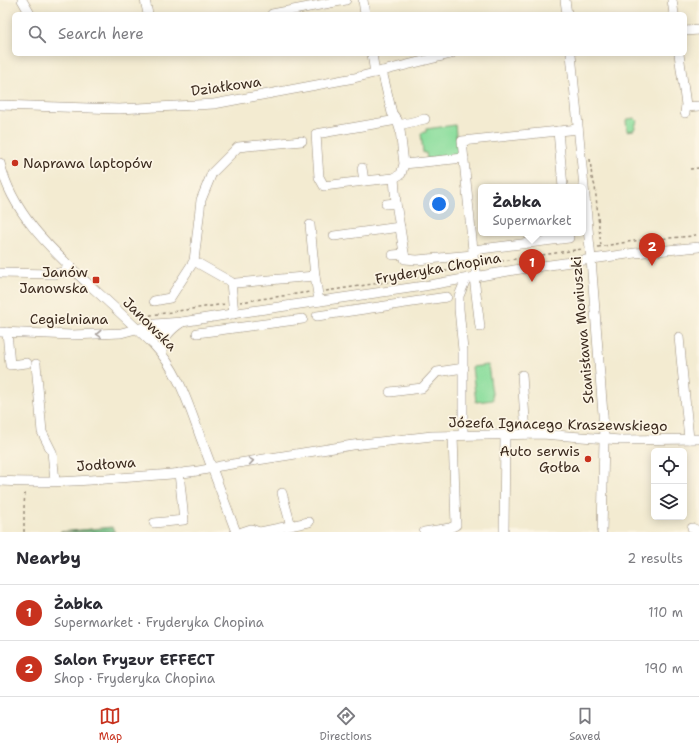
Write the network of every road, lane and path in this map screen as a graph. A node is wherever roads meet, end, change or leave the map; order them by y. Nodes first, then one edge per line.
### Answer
1 (22, 0) edge
2 (145, 0) edge
3 (346, 0) edge
4 (363, 0) edge
5 (565, 0) edge
6 (672, 0) edge
7 (29, 12) edge
8 (148, 12) edge
9 (283, 12) edge
10 (365, 12) edge
11 (567, 12) edge
12 (674, 12) edge
13 (699, 30) edge
14 (687, 31) edge
15 (373, 56) edge
16 (443, 56) edge
17 (571, 56) edge
18 (679, 56) edge
19 (378, 72) junction
20 (0, 105) edge
21 (699, 106) edge
22 (424, 119) dead end
23 (398, 122) junction
24 (578, 129) junction
25 (558, 131) junction
26 (302, 141) dead end
27 (464, 158) junction
28 (0, 163) edge
29 (404, 164) junction
30 (362, 168) dead end
31 (699, 168) edge
32 (690, 169) dead end
33 (394, 178) junction
34 (364, 181) junction
35 (563, 184) edge
36 (584, 184) edge
37 (396, 203) junction
38 (386, 204) dead end
39 (586, 209) edge
40 (310, 225) dead end
41 (400, 227) junction
42 (699, 234) edge
43 (334, 236) dead end
44 (569, 236) edge
45 (594, 248) dead end
46 (699, 248) edge
47 (585, 249) dead end
48 (473, 252) junction
49 (404, 254) junction
50 (393, 255) dead end
51 (591, 259) junction
52 (194, 261) junction
53 (478, 264) dead end
54 (69, 266) junction
55 (470, 266) dead end
56 (0, 273) edge
57 (316, 276) junction
58 (472, 277) junction
59 (236, 283) dead end
60 (322, 291) dead end
61 (312, 292) dead end
62 (347, 297) junction
63 (447, 297) dead end
64 (154, 301) dead end
65 (319, 301) junction
66 (236, 302) dead end
67 (228, 304) dead end
68 (350, 311) junction
69 (236, 313) junction
70 (317, 316) dead end
71 (131, 318) dead end
72 (303, 319) dead end
73 (182, 322) junction
74 (241, 327) junction
75 (480, 327) dead end
76 (174, 328) junction
77 (140, 331) junction
78 (4, 332) edge
79 (197, 333) dead end
80 (678, 337) dead end
81 (162, 354) junction
82 (27, 363) dead end
83 (36, 364) dead end
84 (464, 368) junction
85 (522, 375) dead end
86 (390, 392) dead end
87 (526, 434) junction
88 (463, 435) junction
89 (505, 435) junction
90 (453, 436) junction
91 (604, 439) junction
92 (694, 439) edge
93 (212, 468) junction
94 (179, 473) junction
95 (0, 481) edge
96 (55, 481) junction
97 (26, 483) junction
98 (282, 493) dead end
99 (309, 522) dead end
100 (154, 523) dead end
101 (291, 526) junction
102 (24, 532) edge
103 (236, 532) edge
104 (242, 532) edge
105 (259, 532) edge
106 (424, 532) edge
107 (504, 532) edge
108 (602, 532) edge

1 - 7 street
2 - 8 street
3 - 9 street
4 - 10 street
5 - 11 street
6 - 12 street
13 - 14 street
15 - 19 street
16 - 19 street, Działkowa
17 - 24 street, Stanisława Moniuszki
18 - 21 street
19 - 20 street, Działkowa
19 - 23 street
22 - 23 street
23 - 29 street
23 - 34 street
24 - 25 street
24 - 36 street, Stanisława Moniuszki
25 - 27 street
25 - 35 street
26 - 52 street
27 - 29 street
27 - 48 street
28 - 54 street, Janowska
29 - 33 street
30 - 34 street
31 - 32 path
33 - 34 street
33 - 37 street
37 - 38 street
37 - 41 street
39 - 51 street, Stanisława Moniuszki
40 - 57 street
41 - 43 street
41 - 49 street
42 - 45 path
44 - 48 street
46 - 51 street, Fryderyka Chopina
47 - 53 path
48 - 49 street
48 - 58 street
49 - 50 street
51 - 58 street, Fryderyka Chopina
51 - 91 street, Stanisława Moniuszki
52 - 64 street
52 - 69 street
54 - 56 street
54 - 77 street, Janowska
55 - 60 path
57 - 59 street
57 - 65 street
58 - 62 street, Fryderyka Chopina
58 - 75 street
58 - 84 street
61 - 66 path
62 - 65 street, Fryderyka Chopina
62 - 68 street
63 - 68 street
65 - 69 street, Fryderyka Chopina
67 - 71 path
68 - 70 street
69 - 73 street, Fryderyka Chopina
69 - 74 street
72 - 74 street
73 - 76 street, Fryderyka Chopina
73 - 77 street, Fryderyka Chopina
74 - 79 street
76 - 77 street, Fryderyka Chopina
76 - 81 street, Fryderyka Chopina
77 -> 78 street, Cegielniana
77 - 81 street, Janowska
78 - 82 street
80 - 92 street, Józefa Ignacego Kraszewskiego
81 - 93 street, Janowska
83 - 96 street
84 - 86 street
84 - 88 street
85 - 87 street
87 - 89 street, Józefa Ignacego Kraszewskiego
87 - 91 street, Józefa Ignacego Kraszewskiego
88 - 89 street, Józefa Ignacego Kraszewskiego
88 - 90 street, Józefa Ignacego Kraszewskiego
89 - 107 street
93 -> 90 street, Józefa Ignacego Kraszewskiego
90 - 106 street
91 - 92 street, Józefa Ignacego Kraszewskiego
91 - 108 street, Stanisława Moniuszki
93 - 94 street, Jodłowa
93 - 103 street, Janowska
94 - 96 street, Jodłowa
94 - 100 street
95 - 97 street, Jodłowa
96 - 97 street, Jodłowa
97 - 102 path
98 - 101 street
99 - 101 street
101 - 105 street
104 - 105 street

